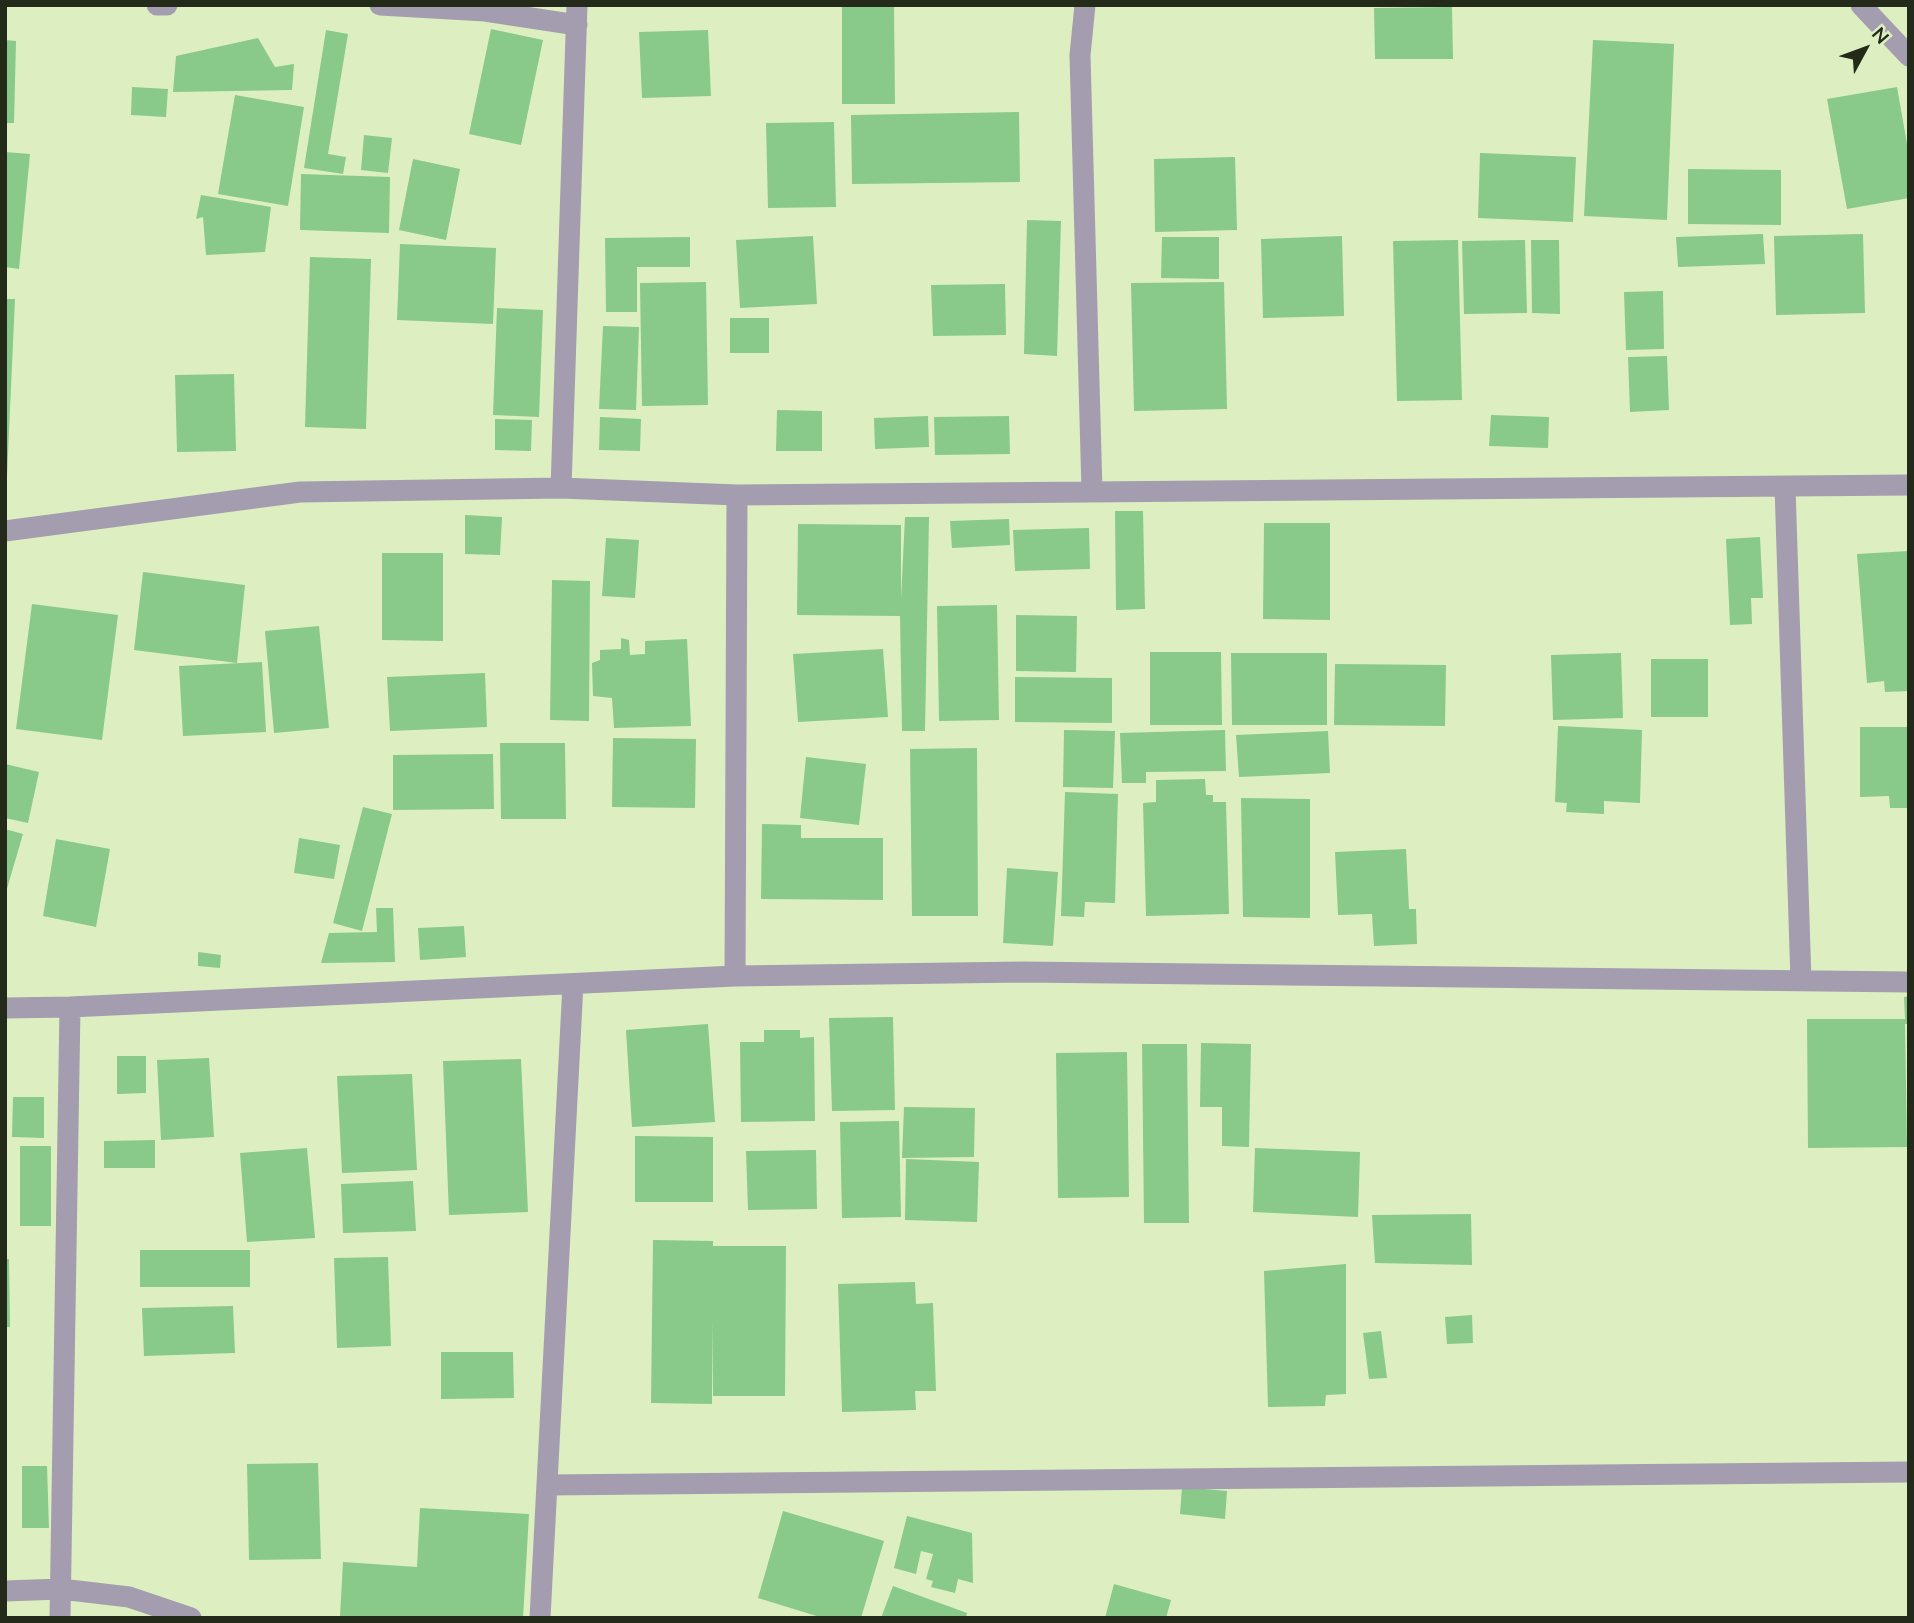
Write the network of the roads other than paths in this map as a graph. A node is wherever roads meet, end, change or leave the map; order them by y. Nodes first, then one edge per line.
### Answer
1 (157, 5) edge
2 (167, 5) edge
3 (380, 5) edge
4 (1085, 5) edge
5 (1861, 5) edge
6 (577, 15) edge
7 (1909, 56) edge
8 (1909, 485) edge
9 (1785, 487) junction
10 (561, 488) junction
11 (1092, 491) junction
12 (737, 495) junction
13 (5, 531) edge
14 (735, 976) junction
15 (1801, 981) junction
16 (1909, 982) edge
17 (573, 984) junction
18 (70, 1007) junction
19 (5, 1008) edge
20 (1909, 1472) edge
21 (547, 1485) junction
22 (61, 1590) junction
23 (5, 1591) edge
24 (60, 1618) edge
25 (191, 1618) edge
26 (540, 1618) edge

1 - 2 street
3 - 6 street
4 - 11 street
5 - 7 street
6 - 10 street
8 - 9 street
9 - 11 street
9 - 15 street
10 - 12 street
10 - 13 street
11 - 12 street
12 - 14 street
14 - 15 street
14 - 17 street
15 - 16 street
17 - 18 street
17 - 21 street
18 - 19 street
18 - 22 street
20 - 21 street
21 - 26 street
22 - 23 street
22 - 24 street
22 - 25 street

